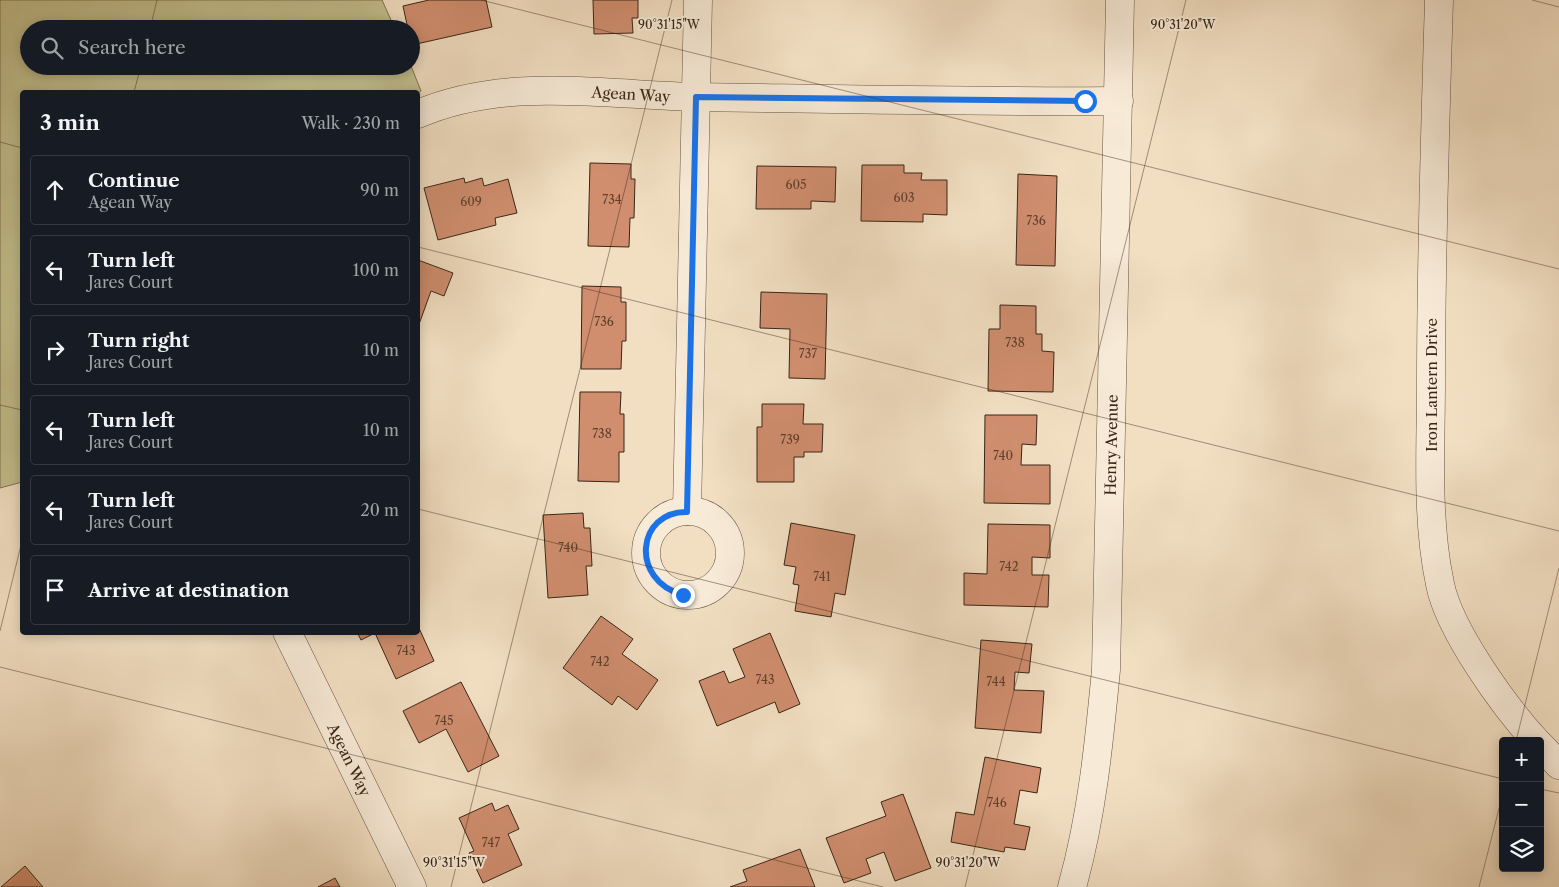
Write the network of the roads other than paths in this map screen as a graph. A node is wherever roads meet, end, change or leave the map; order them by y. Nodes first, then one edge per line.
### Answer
1 (698, 0) edge
2 (1120, 0) edge
3 (1439, 0) edge
4 (696, 97) junction
5 (1119, 101) junction
6 (420, 113) edge
7 (687, 512) dead end
8 (288, 635) edge
9 (1532, 737) edge
10 (1544, 749) edge
11 (1559, 765) edge
12 (412, 887) edge
13 (1072, 887) edge

1 - 4 street
2 - 5 street, Henry Avenue
3 - 9 street, Iron Lantern Drive
4 - 5 street, Agean Way
4 - 6 street, Agean Way
4 - 7 street
5 - 13 street, Henry Avenue
8 - 12 street, Agean Way
10 - 11 street

